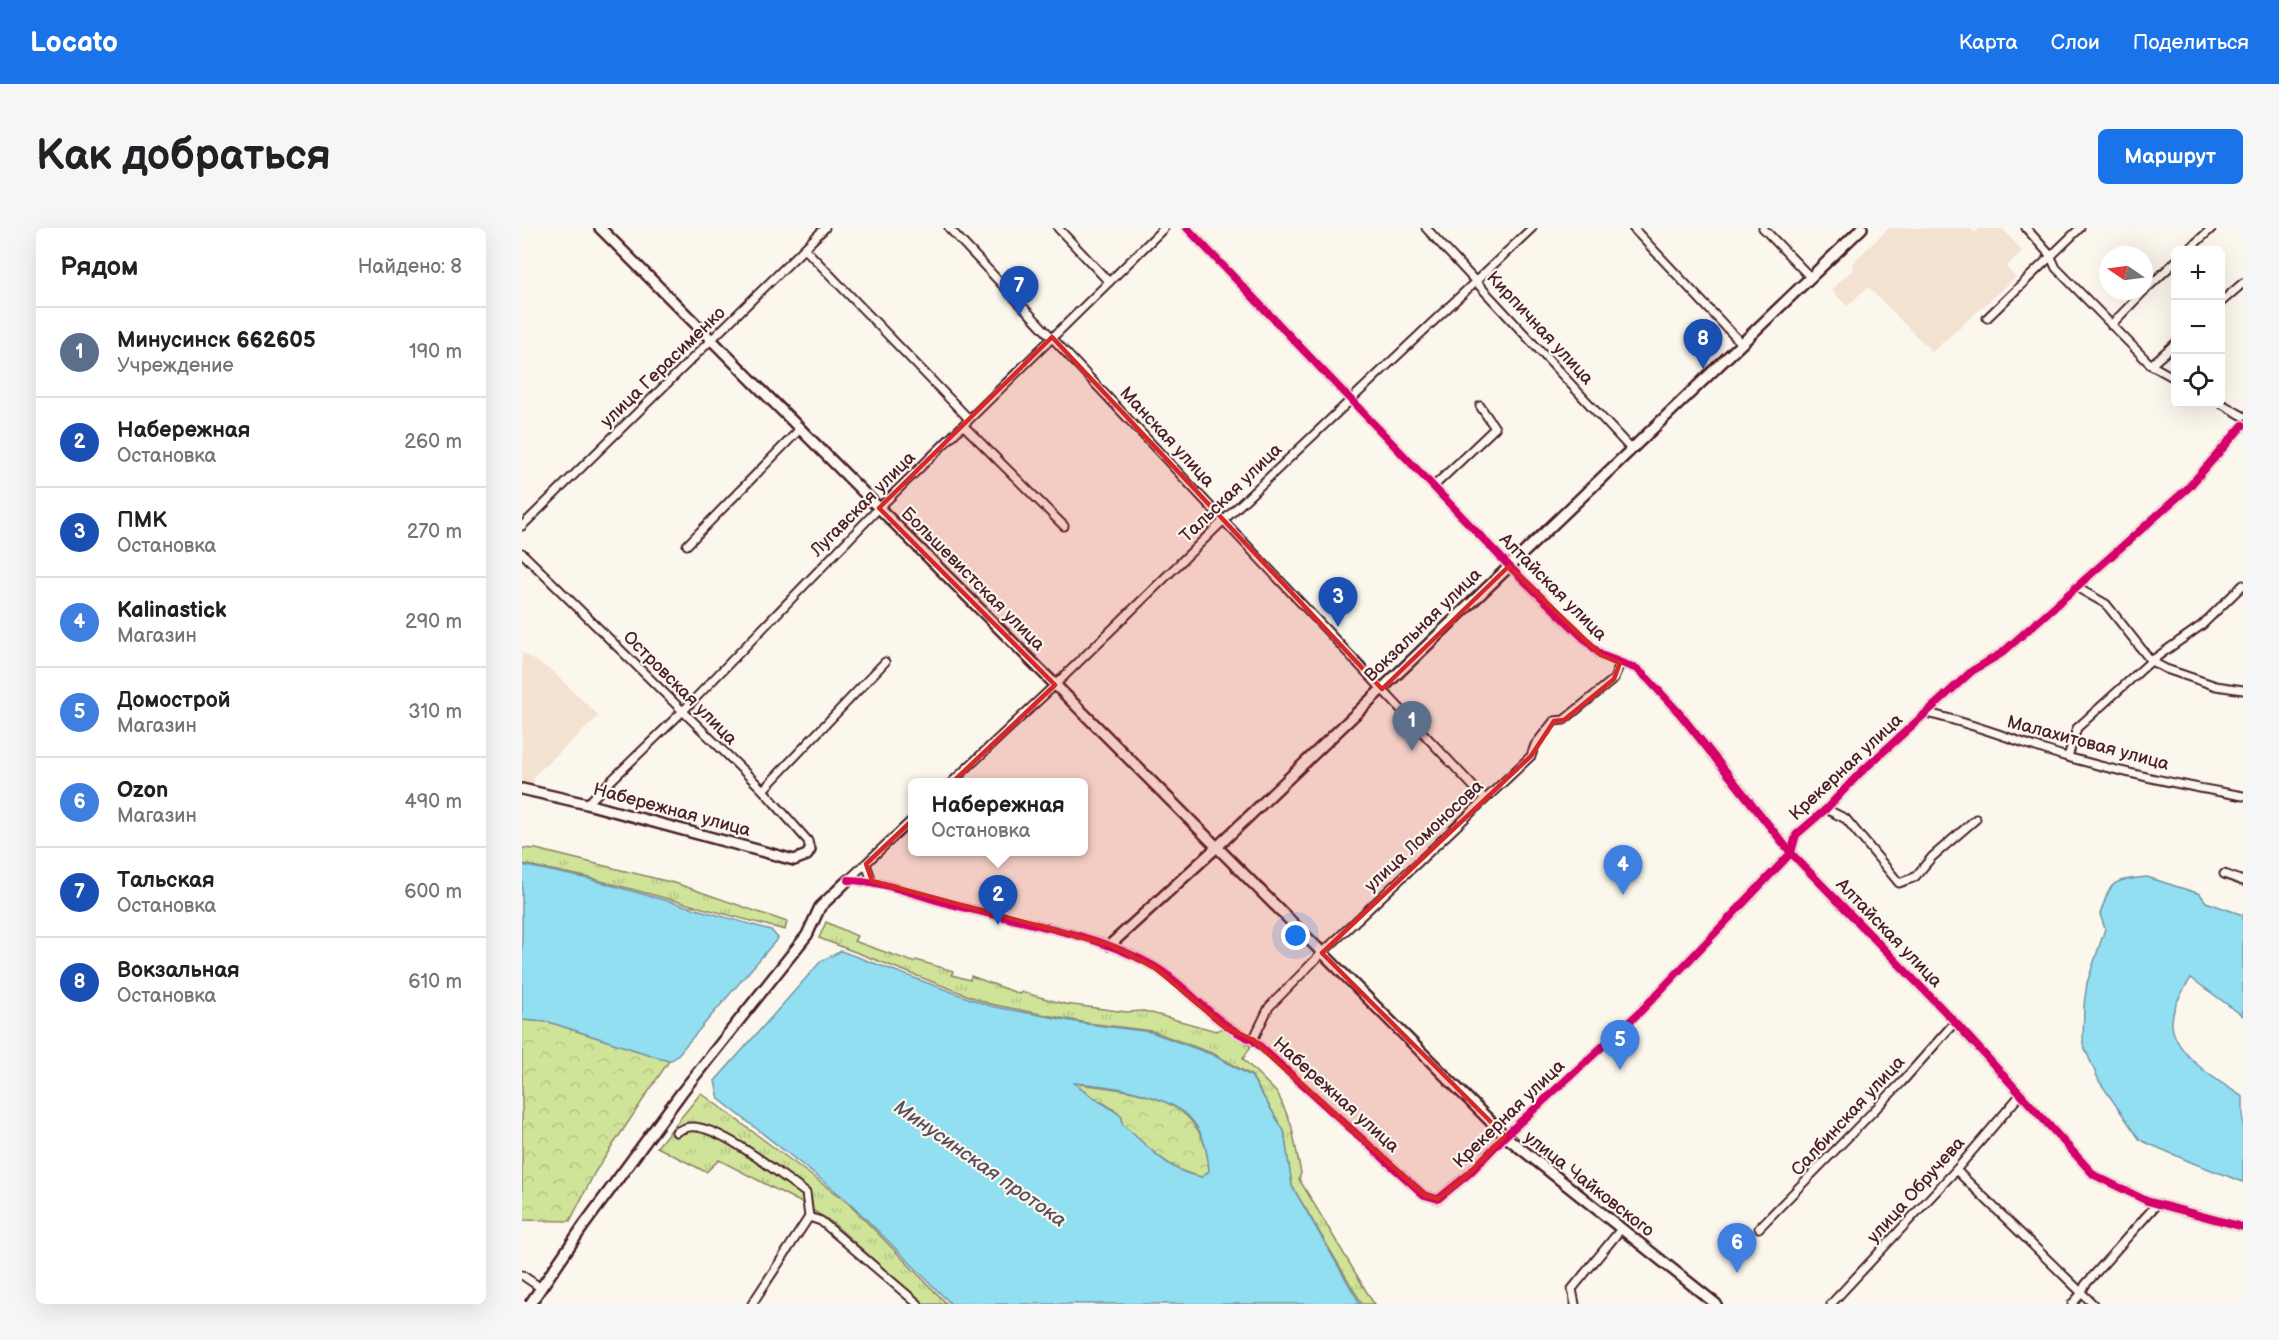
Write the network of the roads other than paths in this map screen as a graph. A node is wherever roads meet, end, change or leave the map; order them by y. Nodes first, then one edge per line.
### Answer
1 (600, 228) edge
2 (825, 228) edge
3 (949, 228) edge
4 (1058, 228) edge
5 (1164, 228) edge
6 (1187, 228) edge
7 (1426, 228) edge
8 (1532, 228) edge
9 (1633, 228) edge
10 (1763, 228) edge
11 (1862, 228) edge
12 (2026, 228) edge
13 (2080, 228) edge
14 (2212, 228) edge
15 (2192, 246) edge
16 (805, 249) junction
17 (2050, 255) junction
18 (2171, 265) edge
19 (1811, 278) junction
20 (1109, 282) junction
21 (1477, 282) junction
22 (2153, 282) edge
23 (2243, 284) edge
24 (2135, 300) edge
25 (2224, 300) edge
26 (1987, 318) dead end
27 (2111, 325) junction
28 (1052, 337) junction
29 (712, 340) junction
30 (1741, 343) junction
31 (2171, 347) edge
32 (2151, 365) junction
33 (2171, 377) edge
34 (1350, 400) junction
35 (1480, 406) dead end
36 (2225, 406) edge
37 (2243, 416) edge
38 (969, 419) junction
39 (963, 425) junction
40 (2243, 425) edge
41 (799, 430) junction
42 (1631, 449) junction
43 (1434, 486) junction
44 (879, 508) junction
45 (1224, 520) junction
46 (522, 526) edge
47 (1064, 526) dead end
48 (687, 545) dead end
49 (522, 553) edge
50 (1509, 566) junction
51 (2243, 585) edge
52 (2076, 587) junction
53 (2151, 661) junction
54 (885, 662) dead end
55 (1620, 663) junction
56 (1055, 685) junction
57 (1382, 689) junction
58 (2243, 690) edge
59 (682, 711) junction
60 (1926, 713) junction
61 (2068, 757) junction
62 (957, 778) edge
63 (522, 789) edge
64 (763, 790) junction
65 (2243, 796) edge
66 (1485, 799) junction
67 (587, 804) junction
68 (1826, 809) junction
69 (1976, 819) dead end
70 (908, 824) edge
71 (1217, 847) junction
72 (810, 850) joint
73 (1791, 853) junction
74 (866, 864) junction
75 (2224, 874) dead end
76 (848, 880) junction
77 (872, 881) junction
78 (2243, 881) edge
79 (1110, 945) junction
80 (1322, 953) junction
81 (1955, 1022) junction
82 (1253, 1040) junction
83 (2021, 1094) junction
84 (676, 1131) dead end
85 (1505, 1136) junction
86 (1956, 1170) junction
87 (1438, 1199) joint
88 (2157, 1204) junction
89 (809, 1217) junction
90 (2243, 1227) edge
91 (1759, 1228) dead end
92 (1621, 1229) junction
93 (522, 1275) edge
94 (541, 1288) junction
95 (2081, 1294) junction
96 (530, 1304) edge
97 (752, 1304) edge
98 (918, 1304) edge
99 (1575, 1304) edge
100 (1716, 1304) edge
101 (1832, 1304) edge
102 (2072, 1304) edge
103 (2093, 1304) edge

1 - 29 street, Большевистская улица
2 - 16 street, улица Герасименко
3 - 28 street, Манская улица
4 - 20 street
5 - 20 street, Лугавская улица
6 - 34 street, Алтайская улица
7 - 21 street, Кирпичная улица
8 - 21 street, Тальская улица
9 - 30 street
10 - 19 street
11 - 19 street, Вокзальная улица
12 - 17 street
13 - 17 street
14 - 15 street
16 - 29 street, улица Герасименко
16 - 38 street
17 - 26 street
17 - 27 street
18 - 22 street
19 - 30 street, Вокзальная улица
20 - 28 street, Лугавская улица
21 - 34 street, Тальская улица
21 - 42 street, Кирпичная улица
23 - 25 street
24 - 27 street
27 - 32 street
28 - 38 street, Лугавская улица
28 - 45 street, Манская улица
29 - 41 street, Большевистская улица
29 - 46 street, улица Герасименко
30 - 42 street, Вокзальная улица
31 - 32 street
32 - 33 street
34 - 43 street, Алтайская улица
34 - 45 street, Тальская улица
35 - 43 street
36 - 37 street
38 - 39 street, Лугавская улица
39 - 44 street, Лугавская улица
39 - 47 street
40 - 52 street, Крекерная улица
41 - 44 street, Большевистская улица
41 - 48 street
42 - 50 street, Вокзальная улица
43 - 50 street, Алтайская улица
44 - 56 street, Большевистская улица
44 - 59 street, Лугавская улица
45 - 56 street, Тальская улица
45 - 57 street, Манская улица
49 - 59 street, Островская улица
50 - 55 street, Алтайская улица
50 - 57 street, Вокзальная улица
51 - 53 street
52 - 53 street
52 - 60 street, Крекерная улица
53 - 58 street
53 - 61 street
54 - 64 street
55 - 66 street, улица Ломоносова
55 - 73 street, Алтайская улица
56 - 62 street, Тальская улица
56 - 71 street, Большевистская улица
57 - 66 street, Манская улица
57 - 71 street, Вокзальная улица
59 - 64 street, Островская улица
59 - 67 street, Лугавская улица
60 - 61 street, Малахитовая улица
60 - 68 street, Крекерная улица
61 - 65 street, Малахитовая улица
63 - 67 street, Набережная улица
64 - 72 street, Островская улица
66 - 80 street, улица Ломоносова
67 - 72 street, Набережная улица
68 - 69 street
68 - 73 street, Крекерная улица
70 - 74 street
71 - 79 street, Вокзальная улица
71 - 80 street, Большевистская улица
73 - 81 street, Алтайская улица
73 - 85 street, Крекерная улица
74 - 76 street
74 - 77 street
75 - 78 street
76 - 77 street, Набережная улица
76 - 94 street
77 - 79 street, Набережная улица
79 - 82 street, Набережная улица
80 - 82 street, улица Ломоносова
80 - 85 street, улица Чайковского
81 - 83 street, Алтайская улица
81 - 91 street, Салбинская улица
82 - 87 street, Набережная улица
83 - 86 street, улица Обручева
83 - 88 street, Алтайская улица
84 - 89 street
85 - 87 street, Крекерная улица
85 - 92 street, улица Чайковского
86 - 95 street
86 - 101 street, улица Обручева
88 - 90 street, Алтайская улица
88 - 95 street
89 - 97 street
89 - 98 street
92 - 99 street
92 - 100 street, улица Чайковского
93 - 94 street
94 - 96 street
95 - 102 street
95 - 103 street

